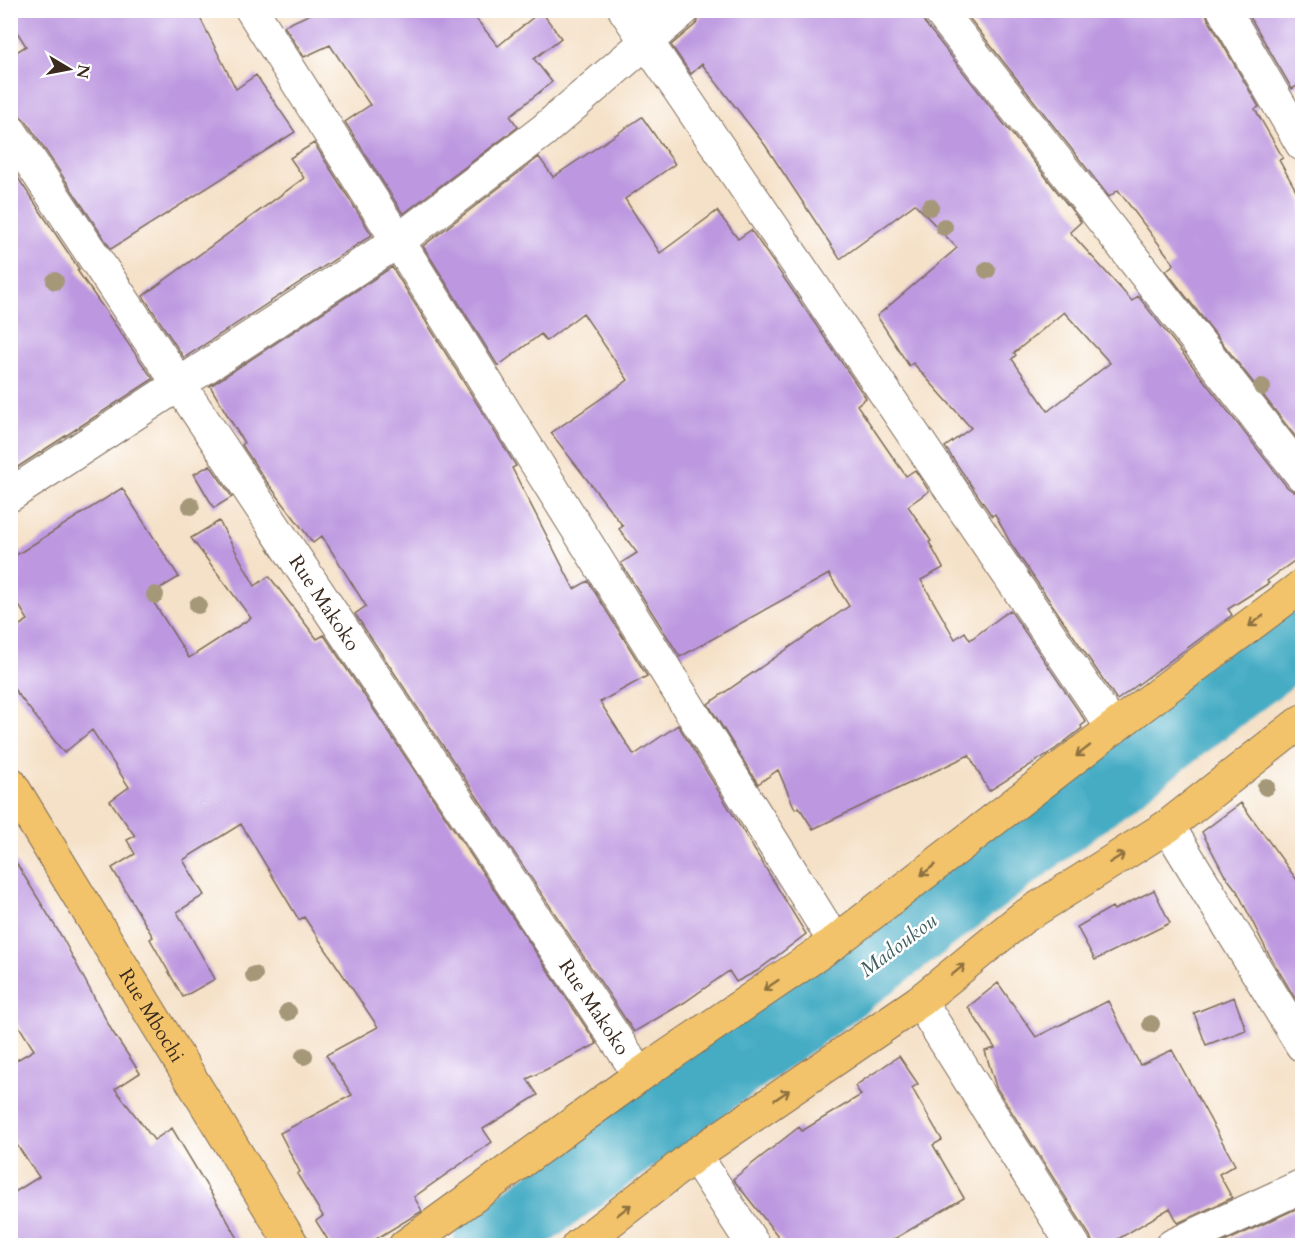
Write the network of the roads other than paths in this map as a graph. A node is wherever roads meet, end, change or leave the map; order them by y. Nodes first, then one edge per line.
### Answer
1 (252, 10) edge
2 (625, 10) edge
3 (683, 10) edge
4 (939, 10) edge
5 (1224, 10) edge
6 (647, 41) junction
7 (10, 131) edge
8 (1302, 144) edge
9 (398, 241) junction
10 (179, 385) junction
11 (1302, 475) edge
12 (10, 495) edge
13 (1302, 586) edge
14 (1302, 721) edge
15 (1113, 728) junction
16 (15, 802) edge
17 (1168, 826) junction
18 (835, 942) junction
19 (920, 1001) junction
20 (1302, 1046) edge
21 (640, 1075) junction
22 (695, 1155) junction
23 (1302, 1186) edge
24 (293, 1245) edge
25 (405, 1245) edge
26 (578, 1245) edge
27 (754, 1245) edge
28 (1074, 1245) edge
29 (1172, 1245) edge

1 - 9 street
2 - 6 street
3 - 6 street
4 - 11 street
5 - 8 street
6 - 9 street
6 - 15 street
7 - 10 street, Rue Makoko
9 - 10 street
9 - 18 street
10 - 12 street
10 - 21 street, Rue Makoko
13 -> 15 main road
14 - 17 main road
15 -> 18 main road
16 - 24 main road, Rue Mbochi
19 -> 17 main road
17 - 20 street
18 -> 21 main road
22 -> 19 main road
19 - 28 street
21 - 25 main road
26 -> 22 main road
22 - 27 street
23 - 29 street

